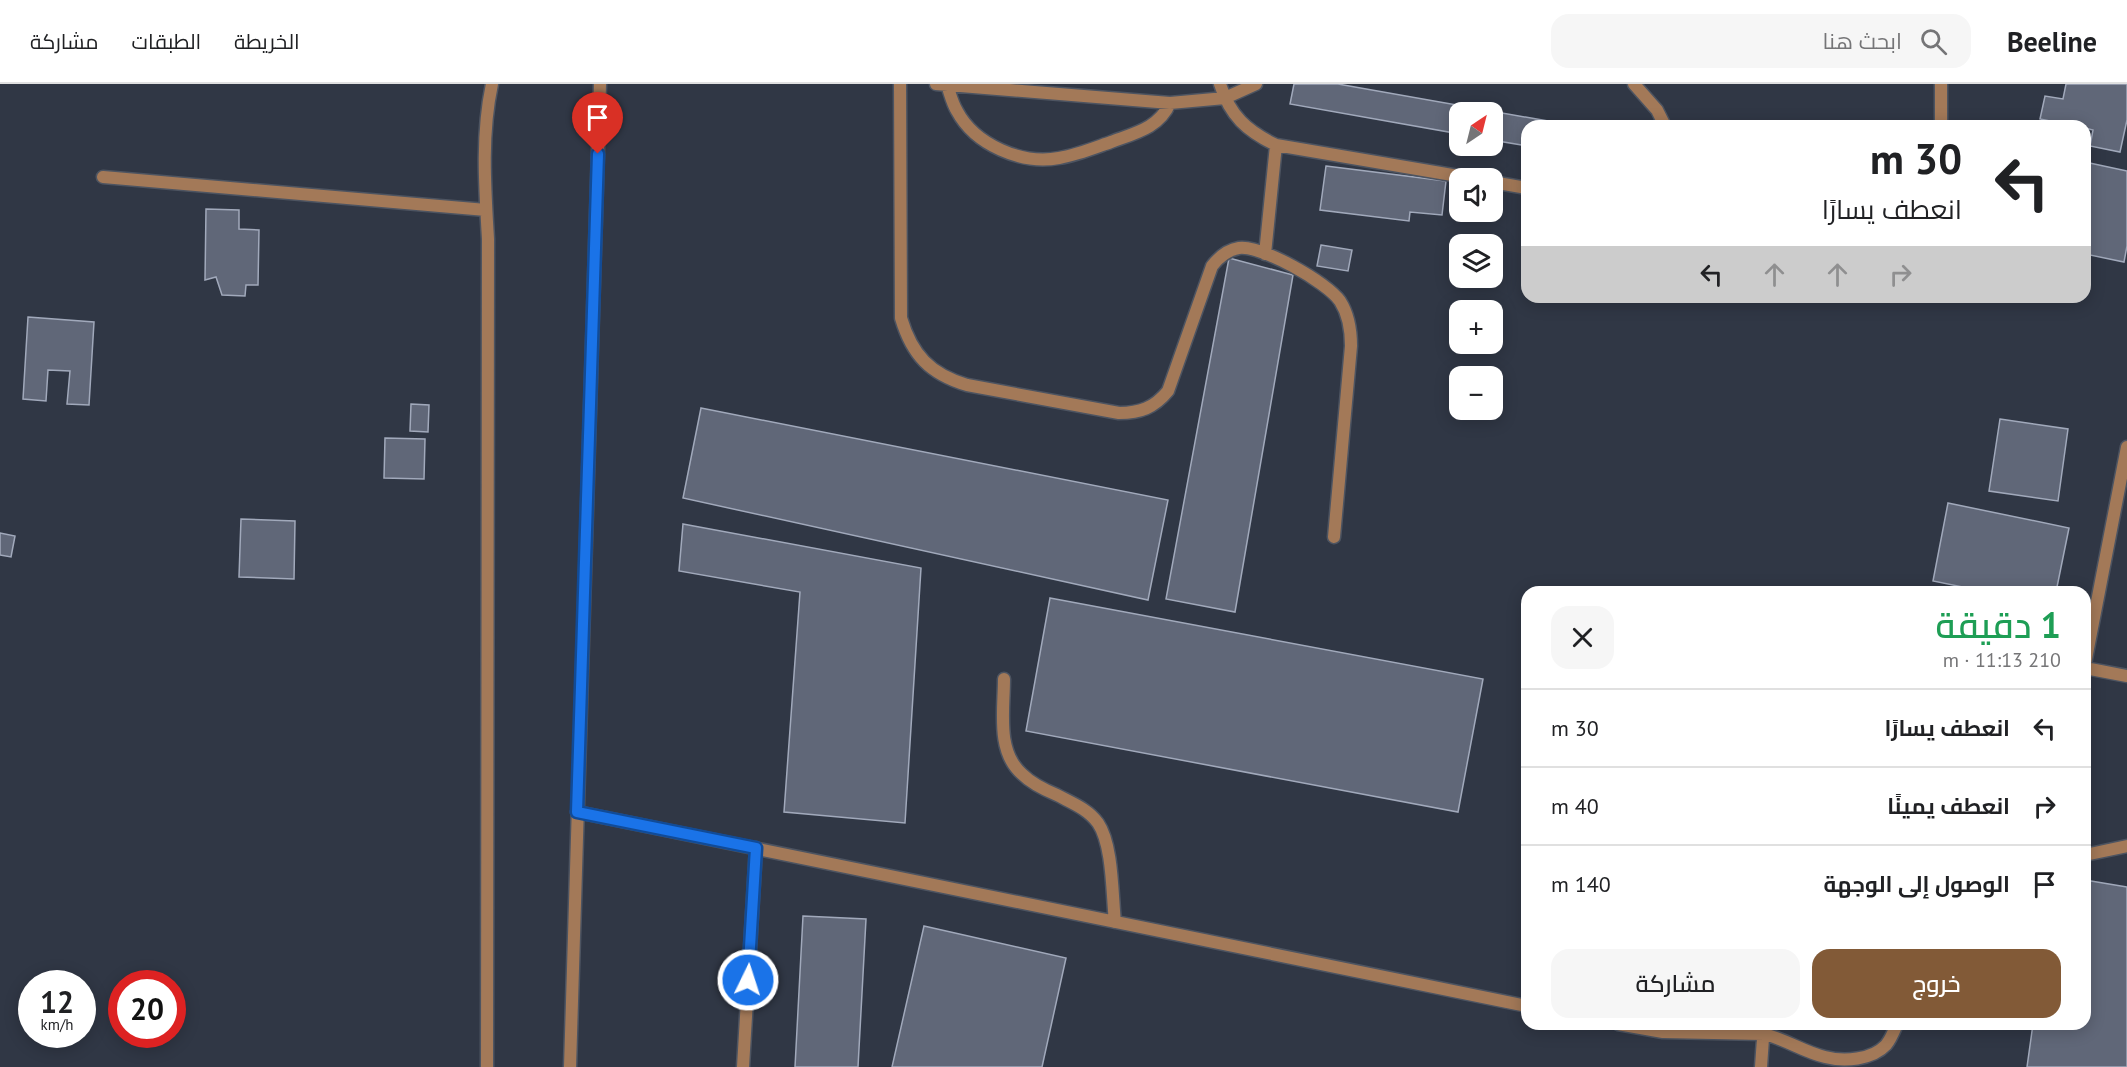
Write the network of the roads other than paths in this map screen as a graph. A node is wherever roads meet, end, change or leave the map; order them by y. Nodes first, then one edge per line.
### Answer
1 (492, 84) edge
2 (600, 84) edge
3 (900, 84) edge
4 (1220, 84) edge
5 (1256, 84) edge
6 (1634, 84) edge
7 (1941, 84) edge
8 (942, 85) edge
9 (1225, 98) junction
10 (1170, 103) junction
11 (1662, 120) edge
12 (1941, 120) edge
13 (1276, 145) junction
14 (1449, 174) edge
15 (103, 177) dead end
16 (1503, 184) edge
17 (1521, 187) edge
18 (486, 210) junction
19 (1265, 254) junction
20 (2127, 447) edge
21 (1334, 537) dead end
22 (2091, 635) edge
23 (2091, 667) edge
24 (2127, 676) edge
25 (1004, 679) dead end
26 (577, 812) junction
27 (2127, 846) edge
28 (756, 848) junction
29 (2091, 854) edge
30 (1115, 922) junction
31 (1521, 1005) edge
32 (1652, 1030) edge
33 (1730, 1030) edge
34 (1764, 1030) edge
35 (1766, 1030) edge
36 (1894, 1030) edge
37 (487, 1067) edge
38 (570, 1067) edge
39 (743, 1067) edge
40 (1761, 1067) edge

1 - 18 street
2 - 26 street
3 - 19 street
4 - 9 street
5 - 9 street
6 - 11 street
7 - 12 street
8 - 10 street
8 - 10 street
9 - 10 street
9 - 13 street
13 - 14 street
13 - 19 street
15 - 18 street
16 - 17 street
18 - 37 street
19 - 21 street
20 - 22 street
23 - 24 street
25 - 30 street
26 - 28 street
26 - 38 street
27 - 29 street
28 - 30 street
28 - 39 street
30 - 31 street
32 - 33 street
34 - 40 street
35 - 36 street

